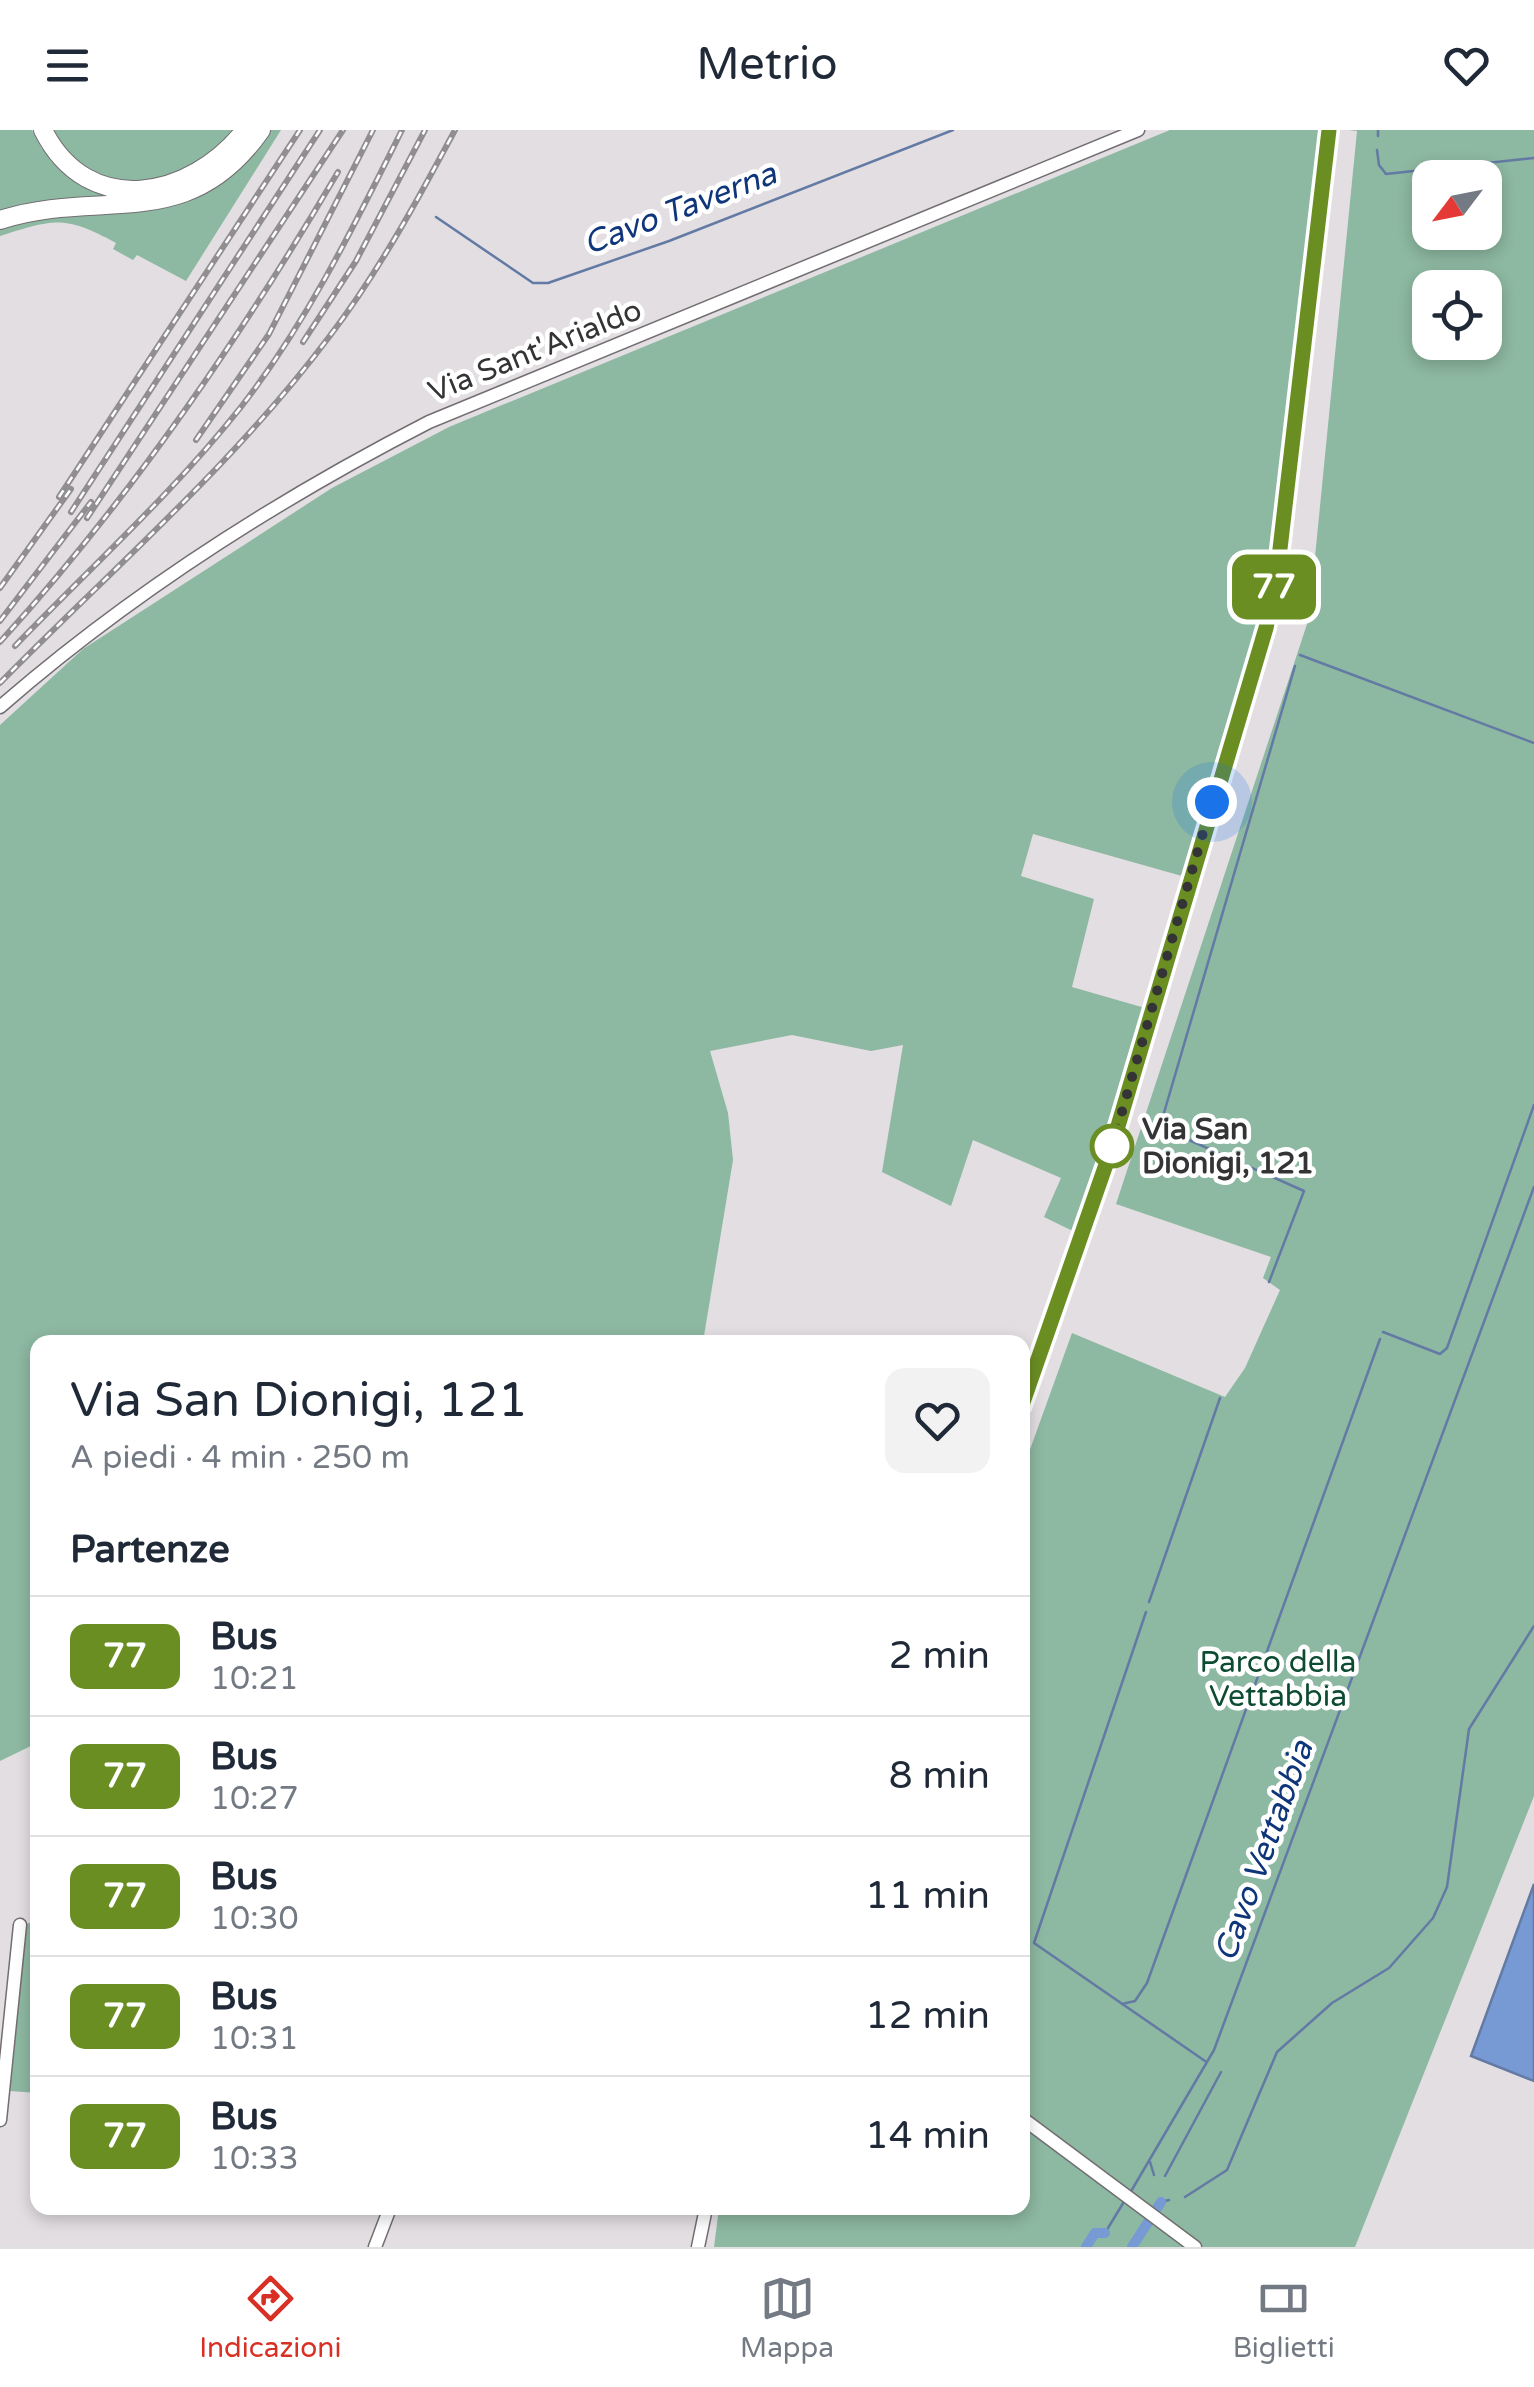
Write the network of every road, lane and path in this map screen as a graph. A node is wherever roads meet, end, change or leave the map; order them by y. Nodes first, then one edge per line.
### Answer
1 (245, 130) edge
2 (260, 130) edge
3 (1138, 130) edge
4 (1329, 130) edge
5 (46, 137) edge
6 (0, 220) edge
7 (0, 707) edge
8 (1030, 1381) edge
9 (20, 1925) dead end
10 (0, 2120) edge
11 (1030, 2124) edge
12 (387, 2215) edge
13 (705, 2215) edge
14 (375, 2247) edge
15 (698, 2247) edge
16 (1195, 2247) edge

1 - 5 highway
2 - 6 highway
3 - 7 street, Via Sant'Arialdo
4 - 8 street
9 - 10 street
11 - 16 street
12 - 14 street
13 - 15 street

